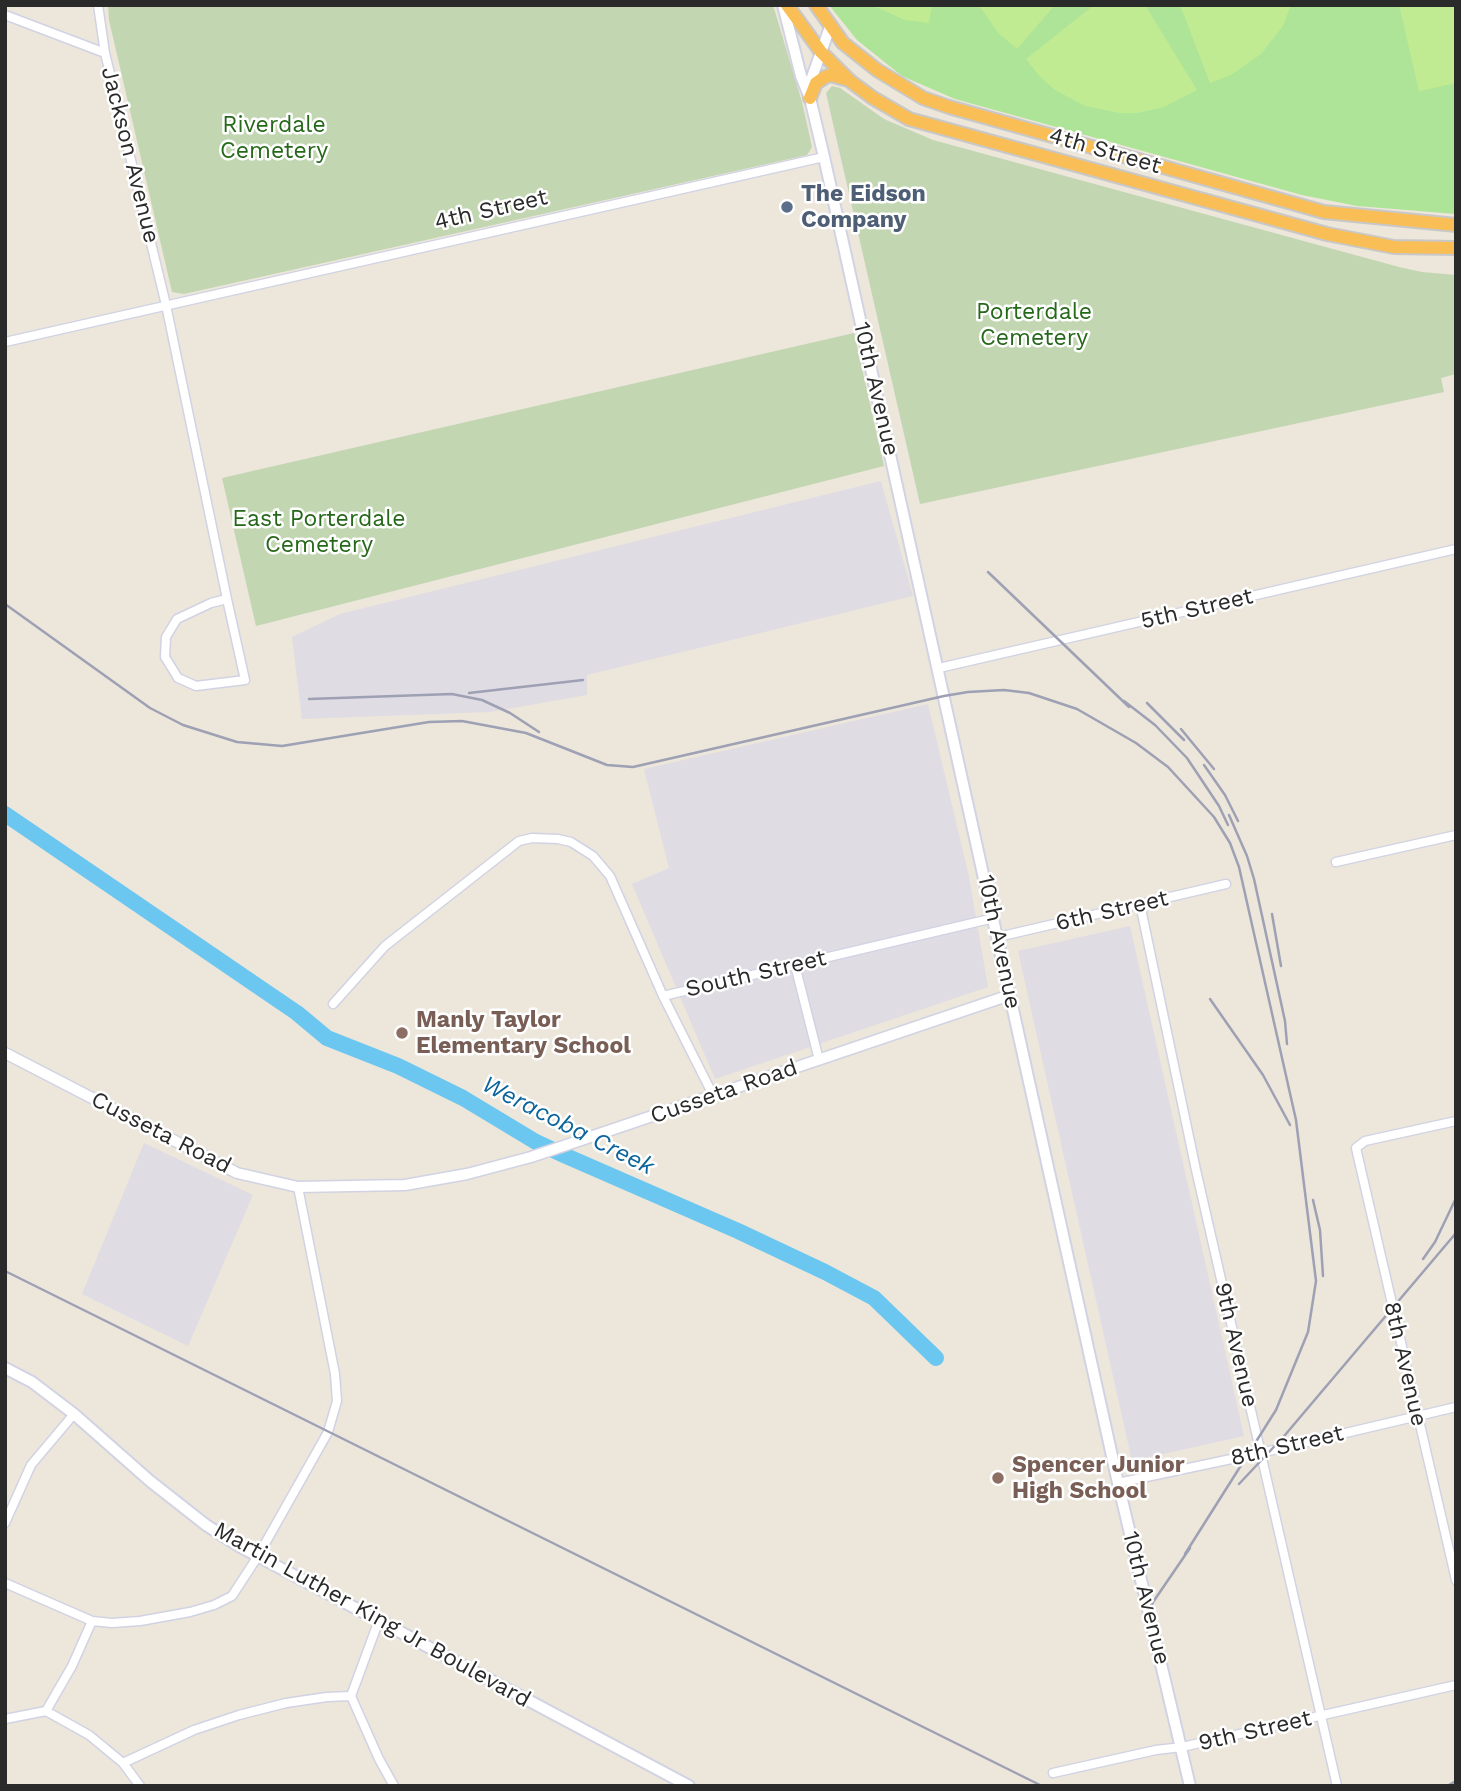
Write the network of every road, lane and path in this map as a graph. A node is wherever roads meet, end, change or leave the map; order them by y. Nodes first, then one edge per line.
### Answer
1 (98, 5) edge
2 (785, 5) edge
3 (816, 5) edge
4 (5, 15) edge
5 (830, 27) junction
6 (821, 52) junction
7 (105, 53) junction
8 (850, 81) junction
9 (810, 98) junction
10 (824, 156) junction
11 (1456, 226) edge
12 (1456, 248) edge
13 (166, 304) junction
14 (5, 342) edge
15 (1456, 549) edge
16 (227, 599) junction
17 (939, 668) junction
18 (1456, 835) edge
19 (1336, 862) dead end
20 (1226, 884) dead end
21 (1140, 904) junction
22 (994, 918) junction
23 (998, 937) junction
24 (796, 965) junction
25 (1010, 995) junction
26 (663, 996) junction
27 (333, 1004) dead end
28 (5, 1054) edge
29 (819, 1060) junction
30 (713, 1095) junction
31 (1456, 1121) edge
32 (298, 1187) junction
33 (5, 1368) edge
34 (1456, 1407) edge
35 (74, 1414) junction
36 (1417, 1416) junction
37 (1261, 1453) junction
38 (1118, 1483) junction
39 (5, 1523) edge
40 (258, 1556) junction
41 (1456, 1580) edge
42 (5, 1583) edge
43 (379, 1620) junction
44 (92, 1621) junction
45 (1456, 1685) edge
46 (351, 1696) junction
47 (46, 1711) junction
48 (1322, 1716) junction
49 (5, 1719) edge
50 (1182, 1747) junction
51 (123, 1763) junction
52 (1053, 1773) dead end
53 (140, 1786) edge
54 (394, 1786) edge
55 (689, 1786) edge
56 (1190, 1786) edge
57 (1337, 1786) edge

1 - 7 street, Jackson Avenue
2 - 6 highway, 4th Street
2 - 9 main road, 10th Avenue
3 - 5 highway, 4th Street
4 - 7 street
5 - 6 main road, 10th Avenue
5 - 11 highway, 4th Street
6 - 8 highway, 4th Street
6 - 9 main road, 10th Avenue
7 - 13 street, Jackson Avenue
8 - 9 highway
8 - 12 highway, 4th Street
9 - 10 main road, 10th Avenue
10 - 13 street, 4th Street
10 - 17 main road, 10th Avenue
13 - 14 street, 4th Street
13 - 16 street, Jackson Avenue
15 - 17 street, 5th Street
16 - 16 street, Jackson Avenue
17 - 22 main road, 10th Avenue
18 - 19 street
20 - 21 street, 6th Street
21 - 23 street, 6th Street
21 - 37 street, 9th Avenue
22 - 23 main road, 10th Avenue
22 - 24 street, South Street
23 - 25 main road, 10th Avenue
24 - 26 street, South Street
24 - 29 street
25 - 29 street, Cusseta Road
25 - 38 main road, 10th Avenue
26 - 27 street, South Street
26 - 30 street
28 - 32 street, Cusseta Road
29 - 30 street, Cusseta Road
30 - 32 street, Cusseta Road
31 - 36 street, 8th Avenue
32 - 40 street
33 - 35 main road, Martin Luther King Jr Boulevard
34 - 36 street, 8th Street
35 - 39 street
35 - 40 main road, Martin Luther King Jr Boulevard
36 - 37 street, 8th Street
36 - 41 street, 8th Avenue
37 - 38 street, 8th Street
37 - 48 street, 9th Avenue
38 - 50 main road, 10th Avenue
40 - 43 main road, Martin Luther King Jr Boulevard
40 - 44 street
42 - 44 street
43 - 46 street
43 - 55 main road, Martin Luther King Jr Boulevard
44 - 47 street
45 - 48 street, 9th Street
46 - 51 street
46 - 54 street
47 - 49 street
47 - 51 street
48 - 50 street, 9th Street
48 - 57 street, 9th Avenue
50 - 52 street, 9th Street
50 - 56 main road, 10th Avenue
51 - 53 street

